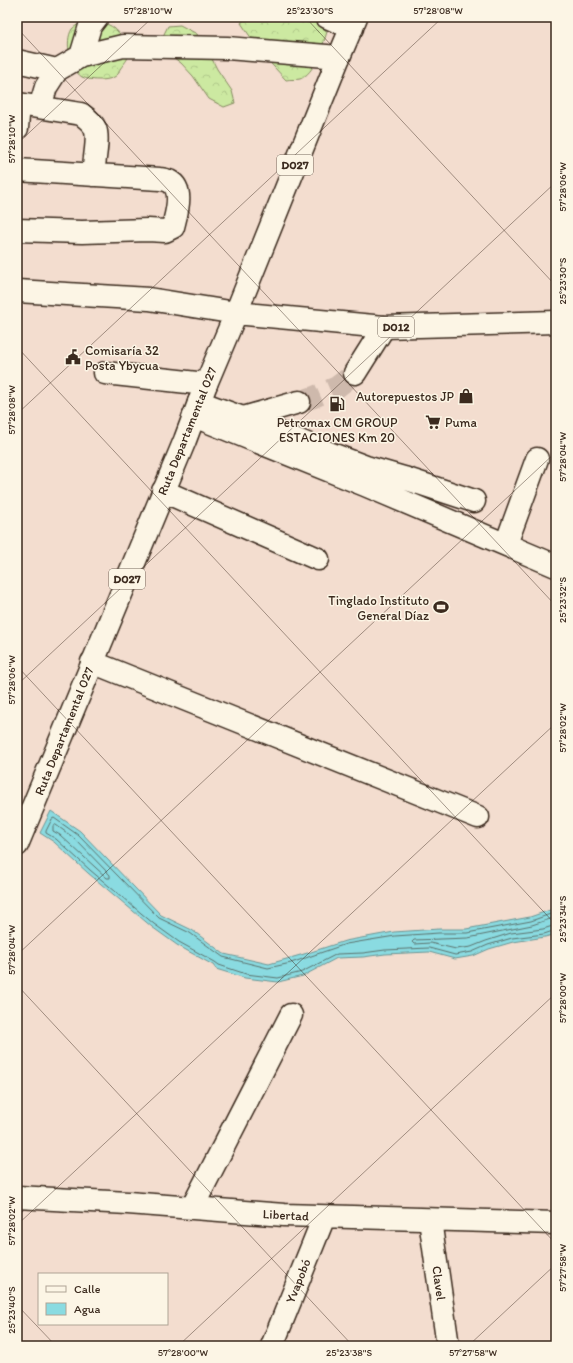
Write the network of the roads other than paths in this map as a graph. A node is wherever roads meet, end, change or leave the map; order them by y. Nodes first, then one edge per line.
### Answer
1 (97, 17) edge
2 (327, 17) edge
3 (354, 23) edge
4 (81, 56) junction
5 (339, 57) junction
6 (17, 61) edge
7 (57, 70) junction
8 (25, 105) edge
9 (17, 128) edge
10 (17, 170) edge
11 (93, 175) junction
12 (17, 230) edge
13 (17, 291) edge
14 (236, 313) junction
15 (556, 322) edge
16 (384, 327) junction
17 (105, 373) dead end
18 (355, 373) tunnel mouth
19 (200, 400) junction
20 (299, 402) tunnel mouth
21 (243, 418) junction
22 (537, 459) dead end
23 (163, 491) junction
24 (474, 502) dead end
25 (506, 544) junction
26 (318, 559) dead end
27 (556, 566) edge
28 (92, 662) junction
29 (478, 817) dead end
30 (17, 845) edge
31 (291, 1015) dead end
32 (17, 1197) edge
33 (192, 1208) junction
34 (324, 1217) junction
35 (430, 1220) junction
36 (556, 1223) edge
37 (272, 1346) edge
38 (448, 1346) edge

1 - 4 main road
2 - 3 main road
3 - 5 main road, Ruta Departamental 027 / D027
4 - 5 main road
4 - 7 main road
5 - 14 main road, Ruta Departamental 027 / D027
6 - 7 main road
7 - 8 main road
8 - 9 main road
8 - 11 main road
10 - 11 main road
11 - 12 main road
13 - 14 main road, D012
14 - 16 main road, D012
14 - 19 main road, Ruta Departamental 027 / D027
15 - 16 main road, D012
16 - 18 main road
17 - 19 main road
19 - 21 main road
19 - 23 main road, Ruta Departamental 027 / D027
19 - 25 main road
20 - 21 main road
21 - 24 main road
22 - 25 main road
23 - 26 main road
23 - 28 main road, Ruta Departamental 027 / D027
25 - 27 main road
28 - 29 main road
28 - 30 main road, Ruta Departamental 027 / D027
31 - 33 main road
32 - 33 main road, Libertad
33 - 34 main road, Libertad
34 - 35 main road, Libertad
34 - 37 main road, Yvapobó
35 - 36 main road, Libertad
35 - 38 main road, Clavel

